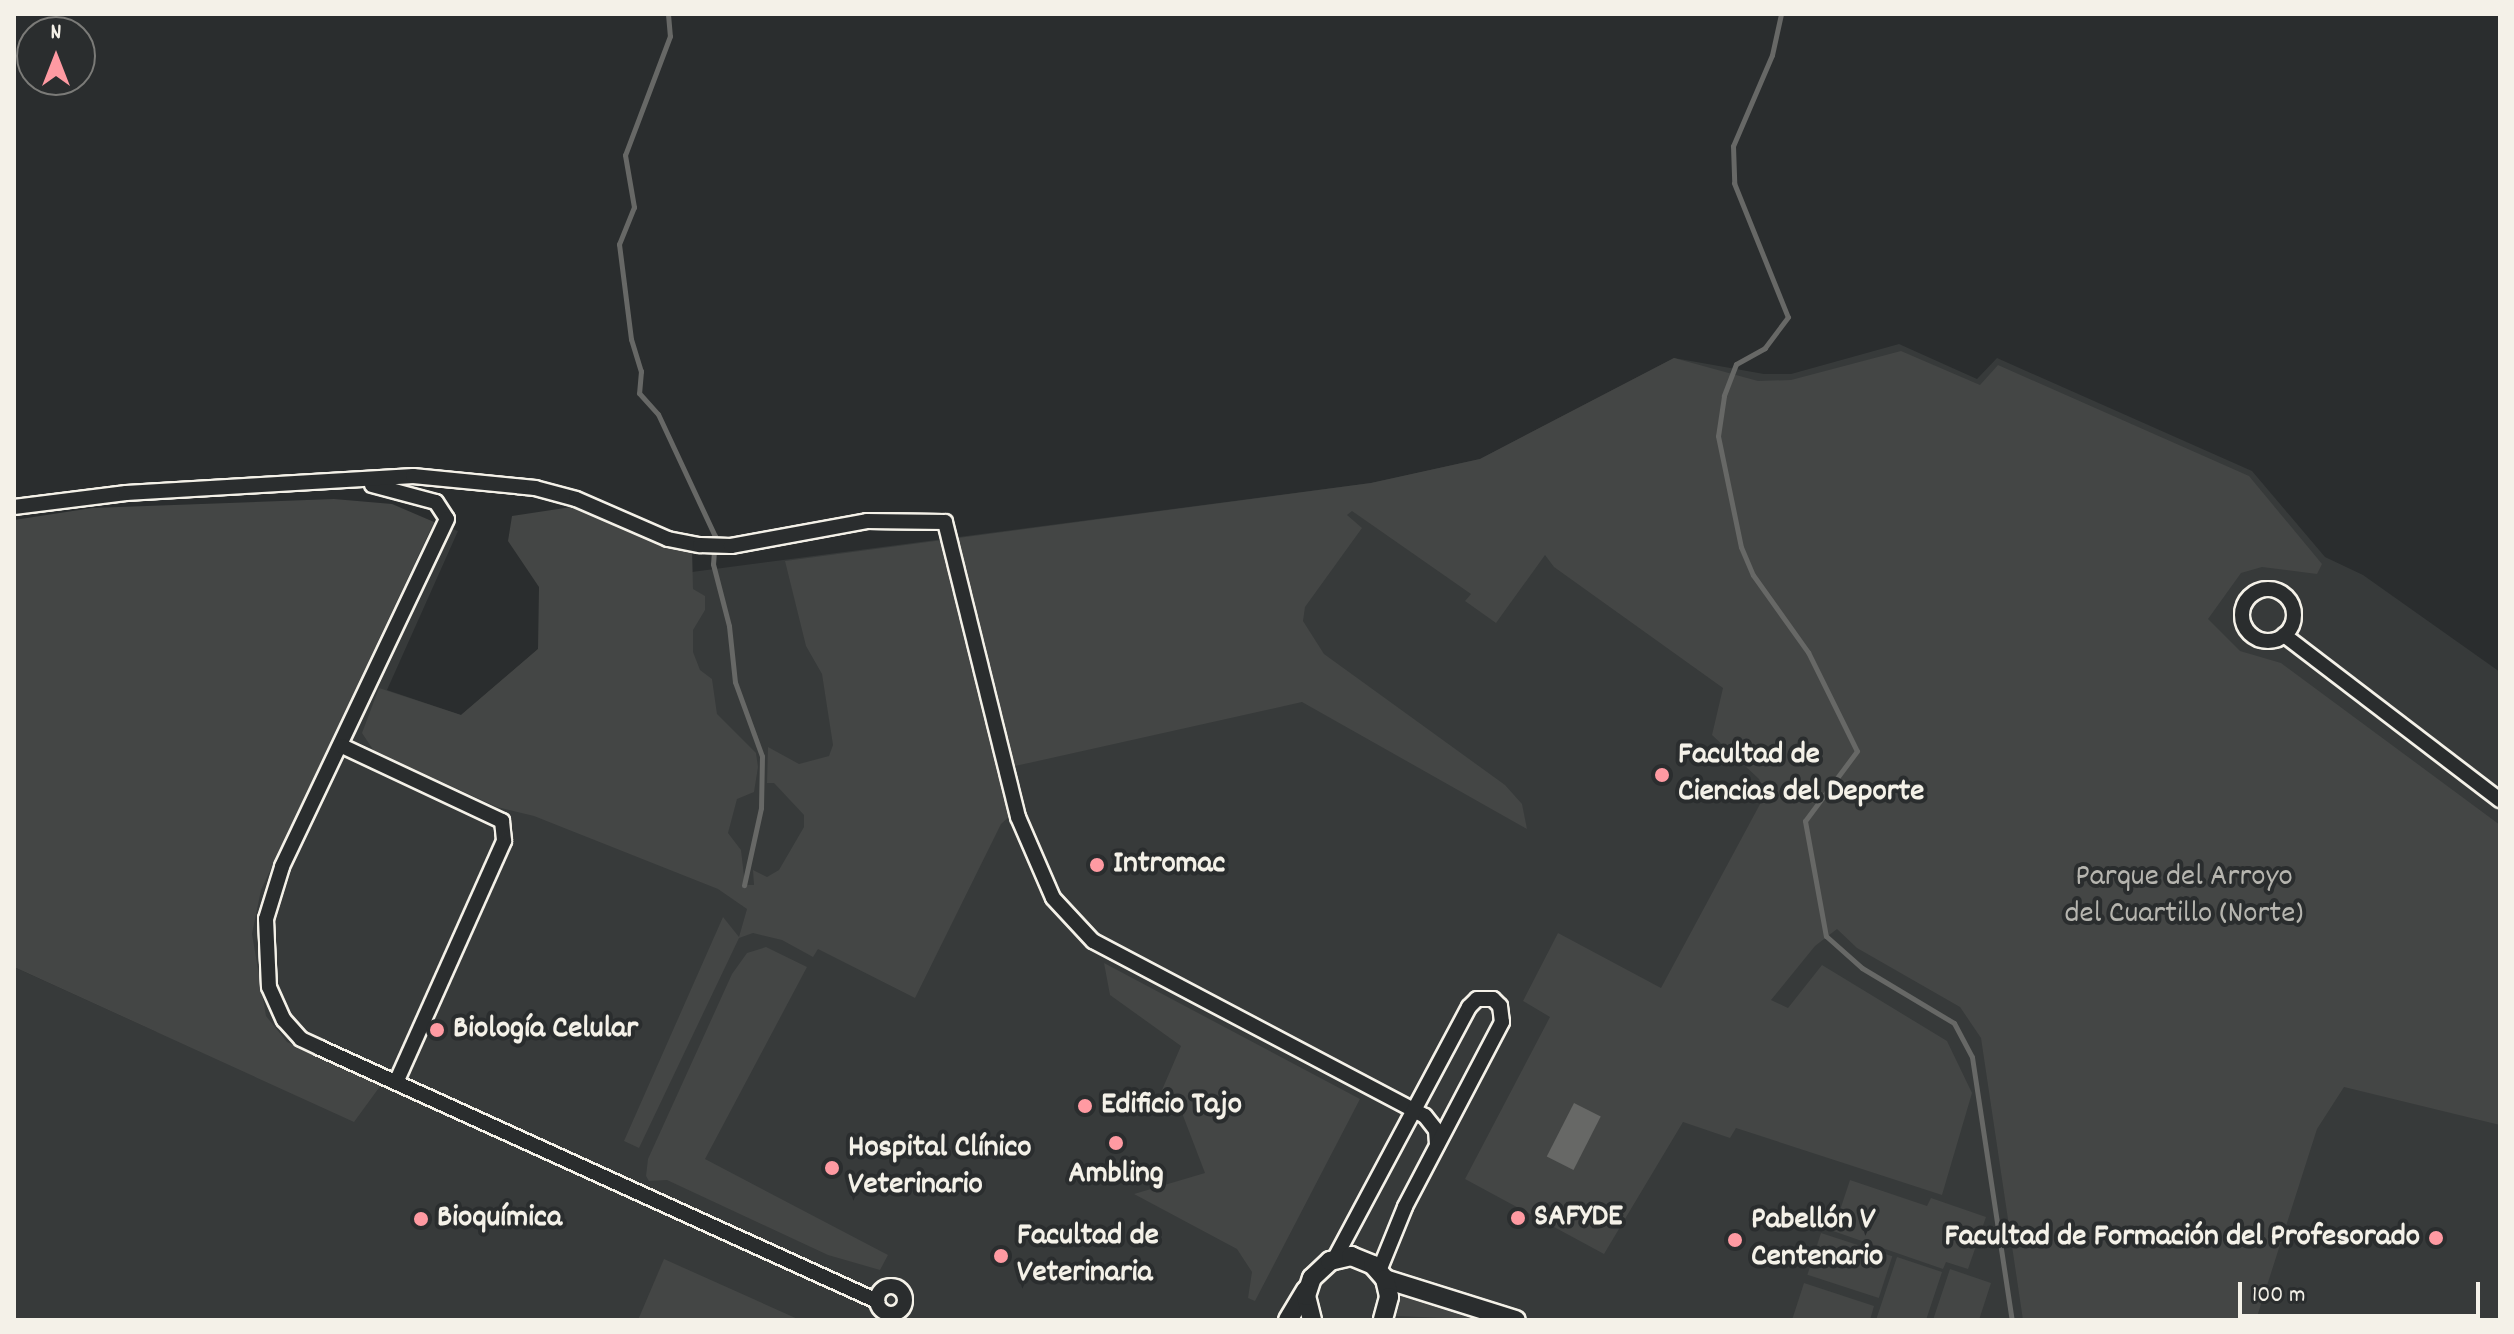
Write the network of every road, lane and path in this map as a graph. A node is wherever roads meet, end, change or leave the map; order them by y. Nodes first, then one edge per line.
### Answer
1 (356, 483) junction
2 (14, 507) edge
3 (2284, 635) dead end
4 (342, 746) junction
5 (2500, 800) edge
6 (396, 1082) junction
7 (1415, 1111) junction
8 (1437, 1145) junction
9 (1335, 1258) junction
10 (1382, 1275) junction
11 (1309, 1284) junction
12 (879, 1295) junction
13 (887, 1317) edge
14 (1288, 1320) edge
15 (1312, 1320) edge
16 (1383, 1320) edge
17 (1516, 1320) edge

1 - 2 street
1 - 4 street
1 - 7 street
3 - 5 street
4 - 6 street
4 - 6 street
6 - 12 street
7 - 8 street
7 - 8 street
7 - 9 street
8 - 10 street
9 - 10 main road
9 - 11 main road
10 - 16 main road
10 - 17 main road
11 - 14 main road
11 - 15 main road
12 - 13 street
12 - 13 street

